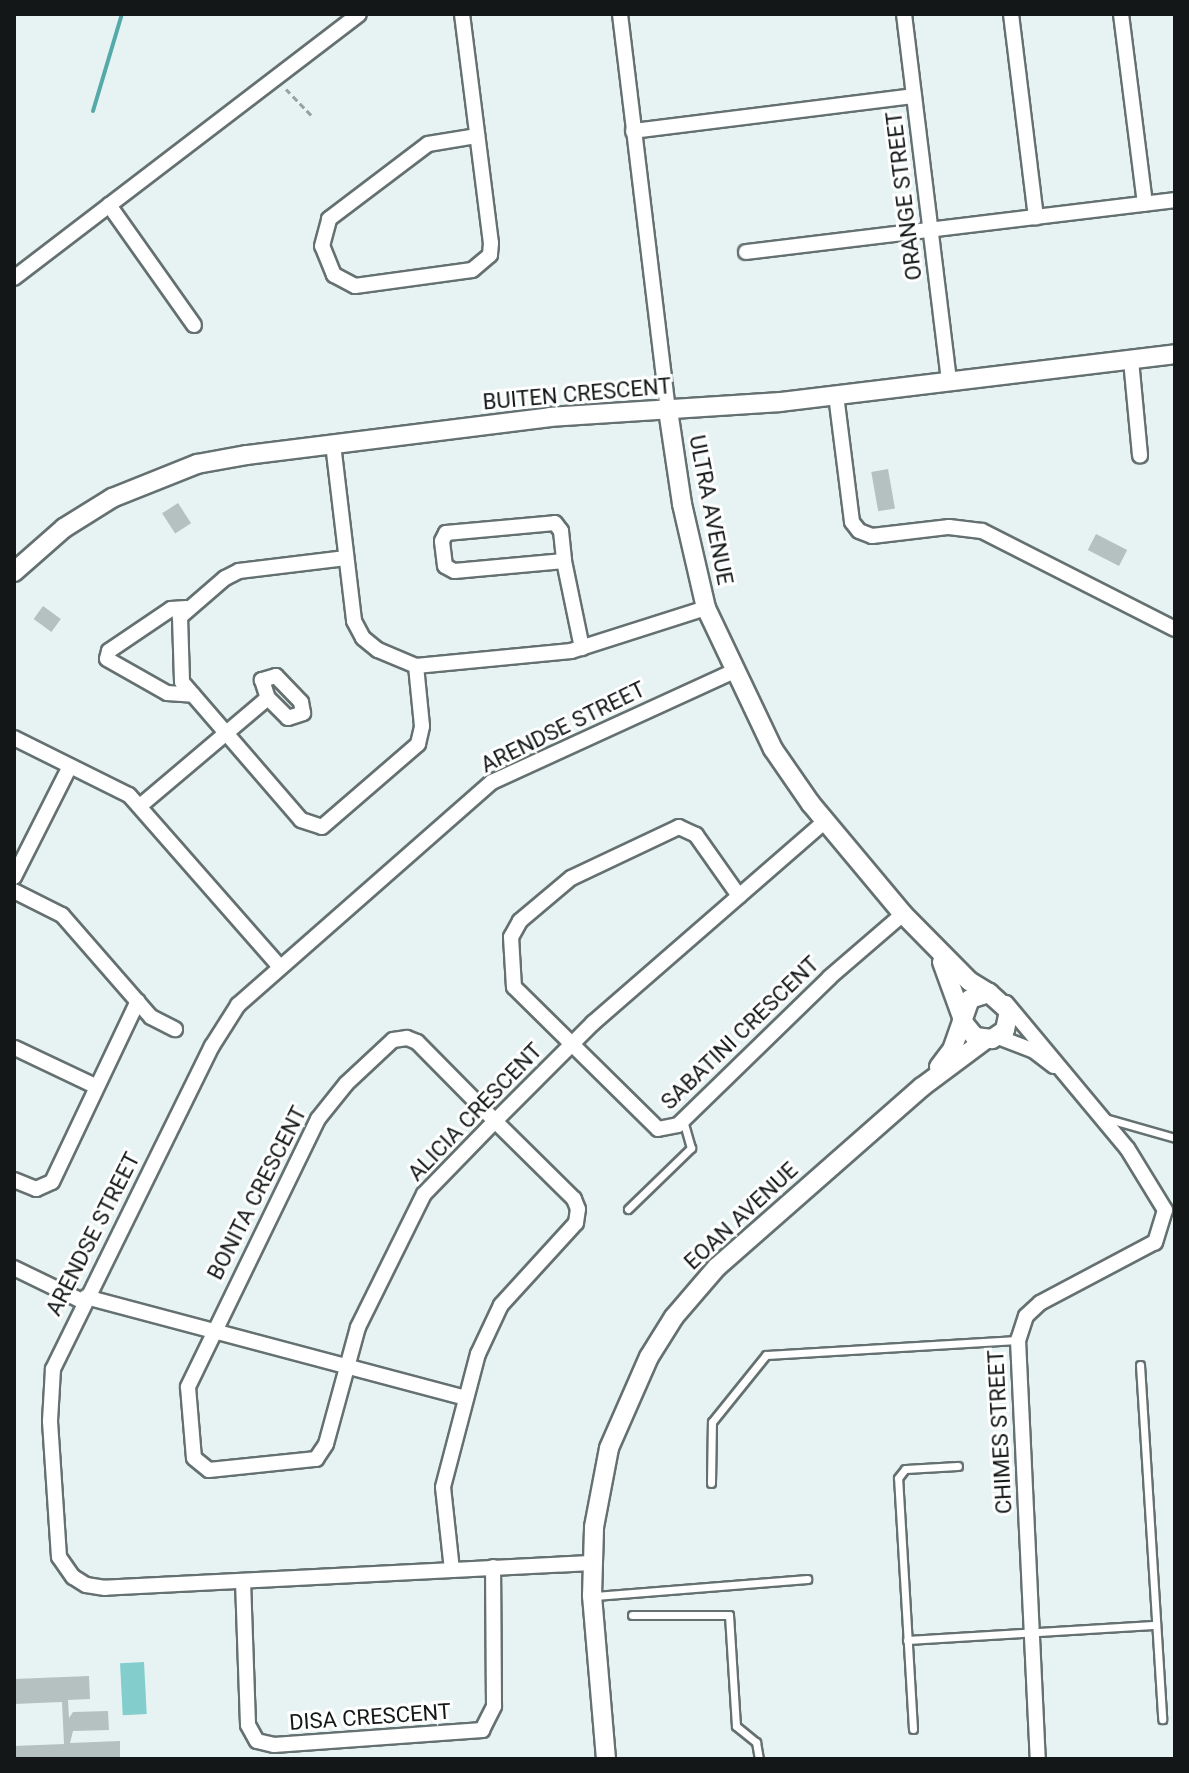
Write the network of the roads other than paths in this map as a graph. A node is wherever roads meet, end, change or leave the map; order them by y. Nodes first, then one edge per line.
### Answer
1 (359, 14) edge
2 (462, 14) edge
3 (620, 14) edge
4 (904, 14) edge
5 (1011, 14) edge
6 (1121, 14) edge
7 (914, 96) junction
8 (633, 131) junction
9 (477, 136) junction
10 (1175, 200) edge
11 (1145, 203) junction
12 (109, 205) junction
13 (1036, 217) junction
14 (931, 230) junction
15 (746, 252) dead end
16 (14, 278) edge
17 (194, 325) dead end
18 (1175, 354) edge
19 (1131, 360) junction
20 (949, 382) junction
21 (836, 395) junction
22 (668, 410) junction
23 (333, 444) junction
24 (1140, 456) dead end
25 (346, 558) junction
26 (564, 561) junction
27 (14, 572) edge
28 (186, 608) junction
29 (706, 608) junction
30 (1175, 629) edge
31 (582, 648) junction
32 (416, 666) junction
33 (732, 672) junction
34 (193, 695) junction
35 (268, 698) dead end
36 (226, 733) junction
37 (14, 738) edge
38 (70, 766) junction
39 (140, 806) junction
40 (825, 821) junction
41 (14, 877) edge
42 (14, 891) edge
43 (739, 896) junction
44 (903, 914) junction
45 (933, 946) junction
46 (280, 967) junction
47 (997, 998) junction
48 (138, 1001) junction
49 (962, 1019) junction
50 (175, 1029) dead end
51 (992, 1038) junction
52 (571, 1045) junction
53 (15, 1048) edge
54 (1064, 1073) junction
55 (95, 1086) junction
56 (922, 1087) junction
57 (1103, 1117) junction
58 (683, 1120) junction
59 (495, 1121) junction
60 (1175, 1138) edge
61 (14, 1180) edge
62 (628, 1209) dead end
63 (14, 1268) edge
64 (85, 1299) junction
65 (213, 1330) junction
66 (1018, 1340) junction
67 (1140, 1365) dead end
68 (348, 1367) junction
69 (465, 1398) junction
70 (958, 1466) dead end
71 (711, 1483) dead end
72 (591, 1563) junction
73 (493, 1567) junction
74 (452, 1570) junction
75 (807, 1579) dead end
76 (243, 1581) junction
77 (592, 1596) junction
78 (632, 1615) dead end
79 (1154, 1625) junction
80 (1032, 1631) junction
81 (907, 1640) junction
82 (1162, 1719) dead end
83 (913, 1729) dead end
84 (601, 1739) junction
85 (597, 1759) edge
86 (606, 1759) edge
87 (759, 1759) edge
88 (1038, 1759) edge

1 - 12 street
2 - 9 street
3 - 8 street, ULTRA AVENUE
4 - 7 street
5 - 13 street
6 - 11 street
7 - 8 street, ORANGE STREET
7 - 14 street, ORANGE STREET
8 - 22 street, ULTRA AVENUE
9 - 9 street
10 - 11 street
11 - 13 street
12 - 16 street
12 - 17 street
13 - 14 street
14 - 15 street
14 - 20 street, ORANGE STREET
18 - 19 street, BUITEN CRESCENT
19 - 20 street, BUITEN CRESCENT
19 - 24 street
20 - 21 street, BUITEN CRESCENT
21 - 22 street, BUITEN CRESCENT
21 - 30 street
22 - 23 street, BUITEN CRESCENT
22 - 29 street, ULTRA AVENUE
23 - 25 street
23 - 27 street, BUITEN CRESCENT
25 - 28 street
25 - 32 street
26 - 26 street
26 - 31 street
28 - 34 street
28 - 34 street
29 - 31 street
29 - 33 street, ULTRA AVENUE
31 - 32 street
32 - 36 street
33 - 40 street, ULTRA AVENUE
33 - 46 street, ARENDSE STREET
34 - 36 street
35 - 36 street
36 - 39 street
37 - 38 street
38 - 39 street
38 - 41 street
39 - 46 street
40 - 43 street, ALICIA CRESCENT
40 - 44 street, ULTRA AVENUE
42 - 48 street
43 - 52 street, ALICIA CRESCENT
43 - 52 street, SABATINI CRESCENT
44 - 45 street, ULTRA AVENUE
44 - 58 street, SABATINI CRESCENT
45 - 47 street, ULTRA AVENUE
45 - 49 street, ULTRA AVENUE
46 - 64 street, ARENDSE STREET
47 - 49 street
47 - 51 street
47 - 54 street, CHIMES STREET
48 - 50 street
48 - 55 street
49 - 51 street
49 - 56 street, EOAN AVENUE
51 - 54 street, CHIMES STREET
51 - 56 street, EOAN AVENUE
52 - 58 street, SABATINI CRESCENT
52 - 59 street, ALICIA CRESCENT
53 - 55 street
54 - 57 street, CHIMES STREET
55 - 61 street
56 - 72 street, EOAN AVENUE
57 - 60 lane
57 - 66 street, CHIMES STREET
58 - 62 lane
59 - 65 street, BONITA CRESCENT
59 - 68 street, ALICIA CRESCENT
59 - 69 street, BONITA CRESCENT
63 - 64 street
64 - 65 street
64 - 76 street, ARENDSE STREET
65 - 68 street
65 - 68 street, ALICIA CRESCENT
66 - 71 lane
66 - 80 street, CHIMES STREET
67 - 79 lane
68 - 69 street
69 - 74 street, BONITA CRESCENT
70 - 81 lane
72 - 73 street, ARENDSE STREET
72 - 77 street, EOAN AVENUE
73 - 74 street, ARENDSE STREET
73 - 76 street, DISA CRESCENT
74 - 76 street, ARENDSE STREET
75 - 77 lane
77 - 84 street, EOAN AVENUE
78 - 87 lane
79 - 80 lane
79 - 82 lane
80 - 81 lane
80 - 88 street, CHIMES STREET
81 - 83 lane
84 - 85 street, EOAN AVENUE
84 - 86 street, EOAN AVENUE

